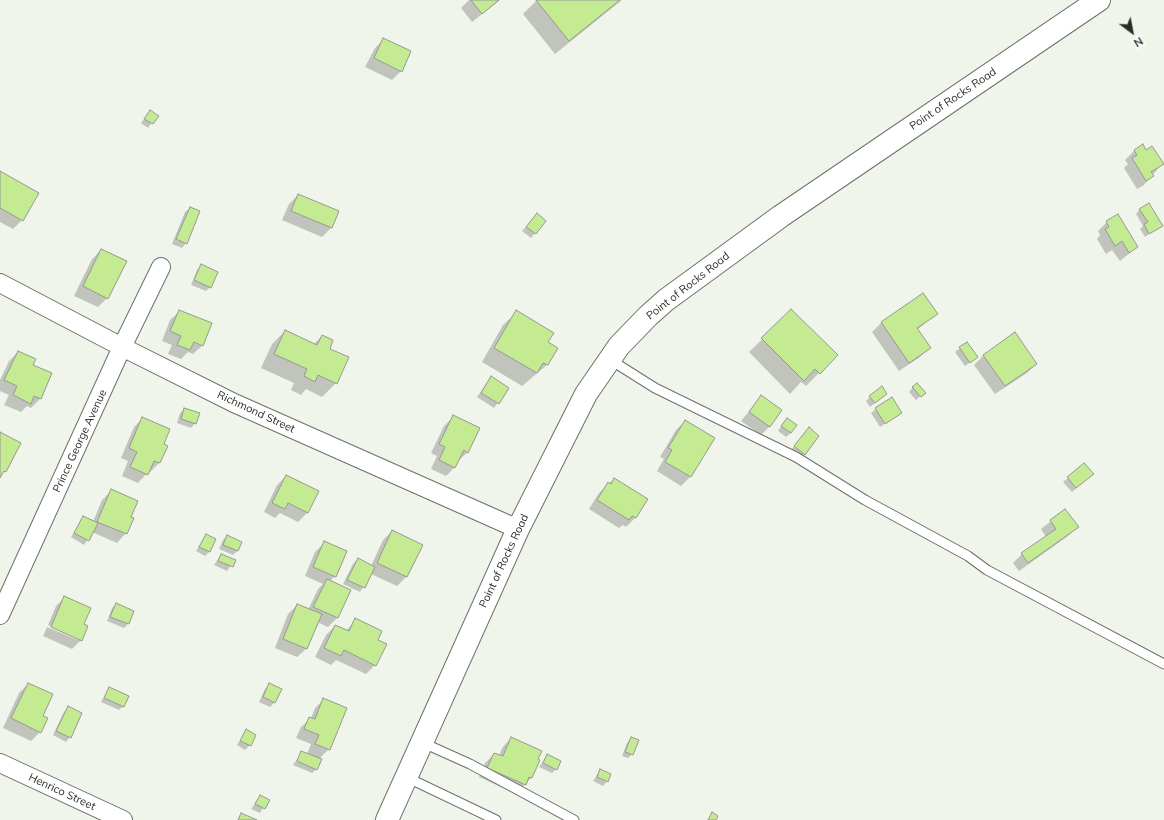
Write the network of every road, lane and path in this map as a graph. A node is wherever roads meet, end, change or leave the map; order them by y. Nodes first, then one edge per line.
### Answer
1 (1099, 0) edge
2 (161, 267) dead end
3 (0, 283) edge
4 (122, 347) junction
5 (609, 359) junction
6 (518, 529) junction
7 (0, 615) edge
8 (1164, 664) edge
9 (422, 742) junction
10 (0, 763) edge
11 (406, 777) junction
12 (123, 820) edge
13 (387, 820) edge
14 (496, 820) edge
15 (574, 820) edge

1 - 5 street, Point of Rocks Road
2 - 4 street, Prince George Avenue
3 - 4 street, Richmond Street
4 - 6 street, Richmond Street
4 - 7 street, Prince George Avenue
5 - 6 street, Point of Rocks Road
5 - 8 lane
6 - 9 street, Point of Rocks Road
9 - 11 street, Point of Rocks Road
9 - 15 lane
10 - 12 street, Henrico Street
11 - 13 street, Point of Rocks Road
11 - 14 lane

